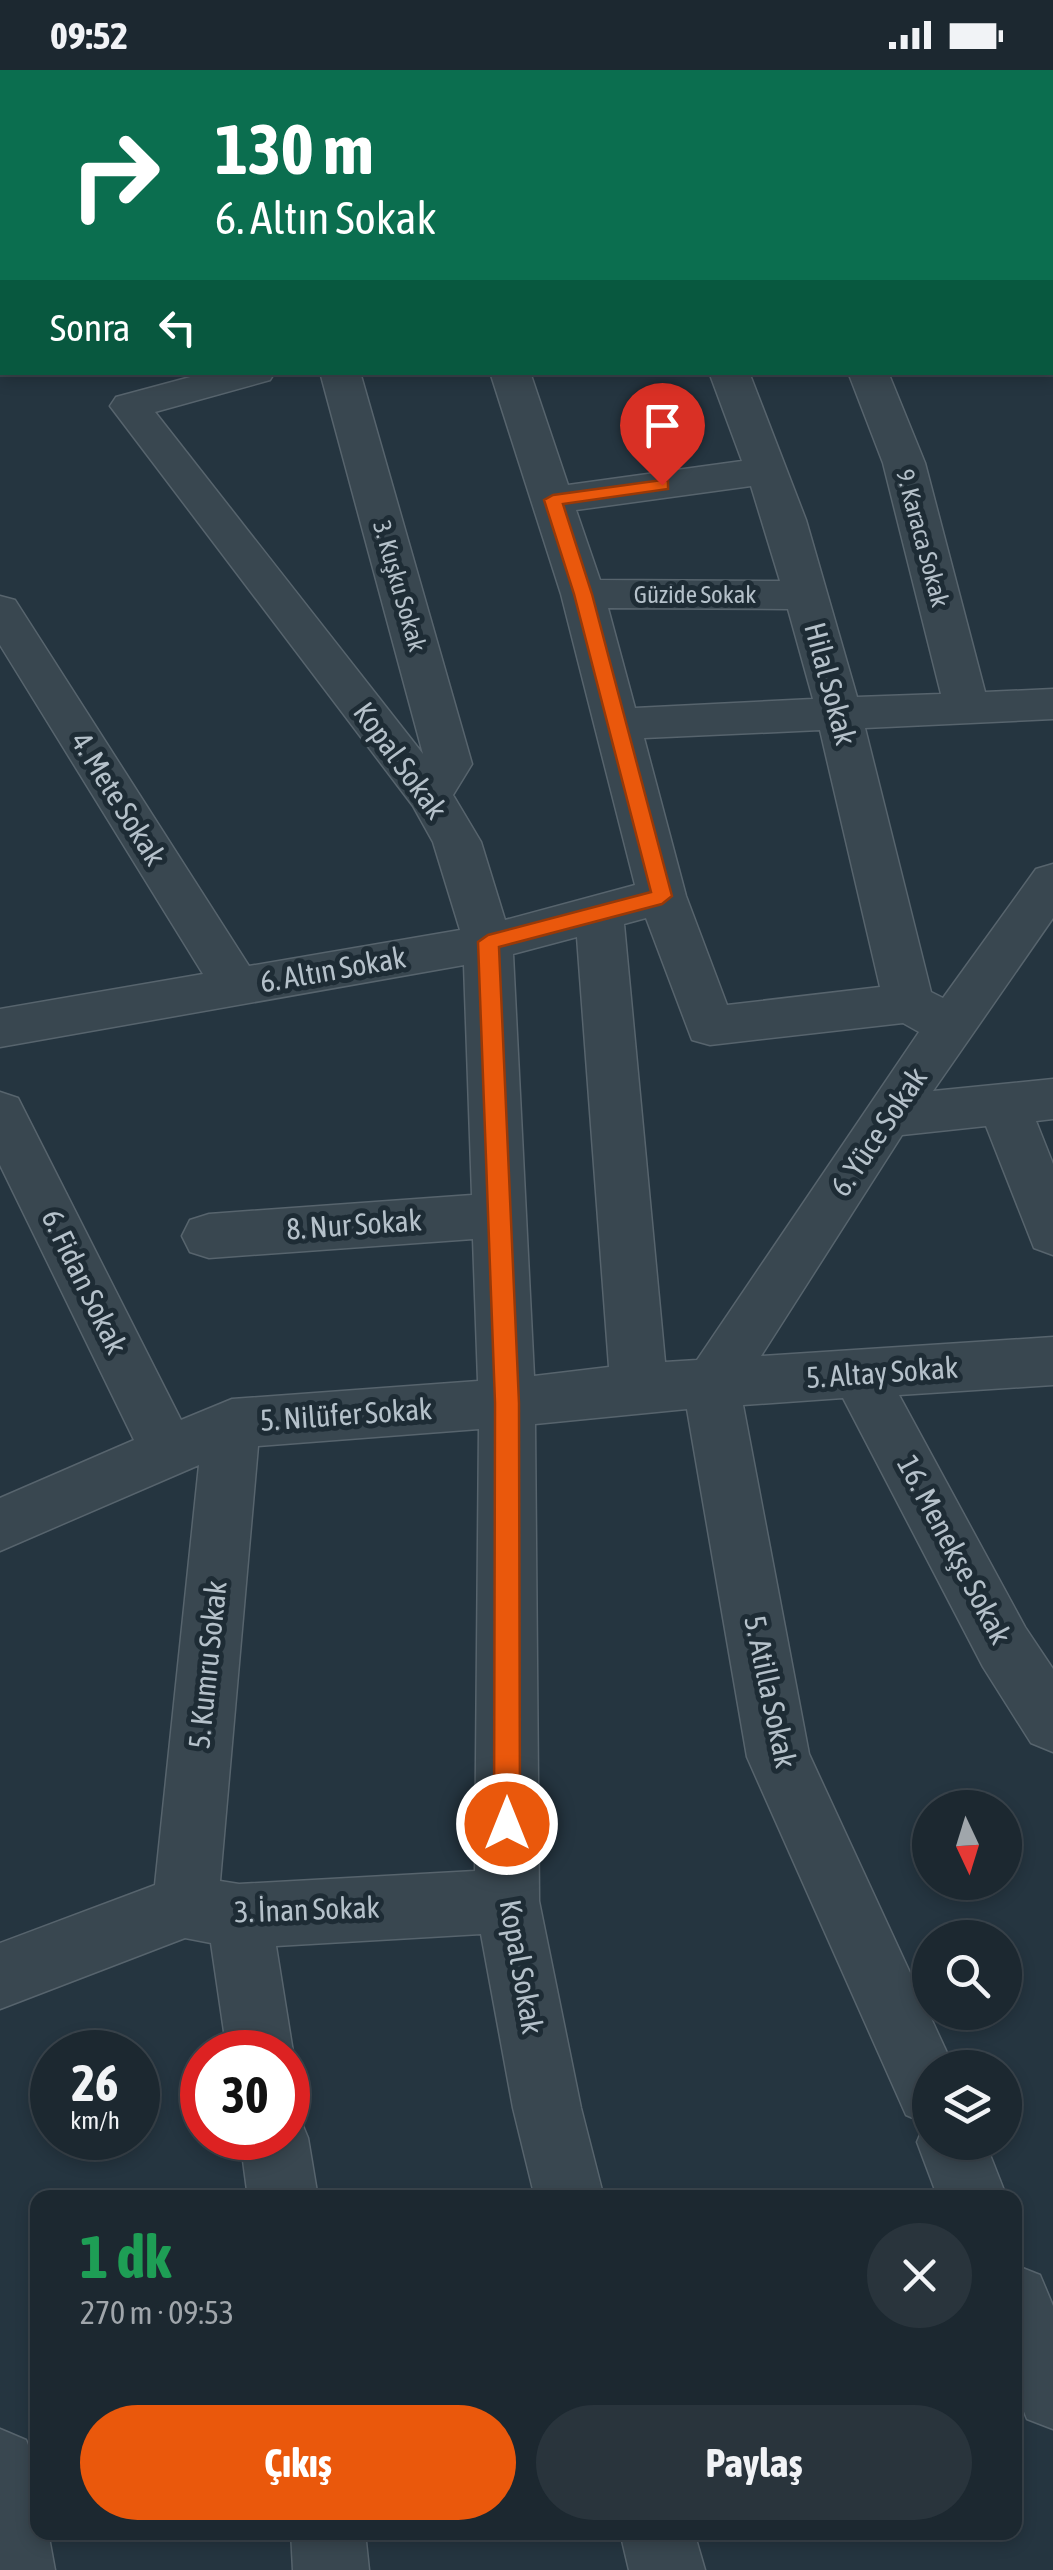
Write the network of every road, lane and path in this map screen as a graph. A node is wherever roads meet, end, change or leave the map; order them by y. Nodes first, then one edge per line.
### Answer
1 (245, 375) edge
2 (341, 375) edge
3 (511, 375) edge
4 (730, 375) edge
5 (869, 375) edge
6 (767, 471) junction
7 (553, 500) junction
8 (583, 594) junction
9 (806, 595) junction
10 (0, 610) edge
11 (1053, 704) edge
12 (968, 707) junction
13 (839, 713) junction
14 (618, 724) junction
15 (430, 796) junction
16 (1053, 881) edge
17 (662, 896) junction
18 (599, 913) junction
19 (488, 942) junction
20 (237, 988) junction
21 (930, 1014) junction
22 (0, 1028) edge
23 (1028, 1102) edge
24 (0, 1112) edge
25 (888, 1116) junction
26 (499, 1214) junction
27 (1053, 1233) edge
28 (209, 1236) dead end
29 (1053, 1362) edge
30 (860, 1374) junction
31 (711, 1386) junction
32 (640, 1388) junction
33 (507, 1403) junction
34 (232, 1424) junction
35 (168, 1452) junction
36 (0, 1524) edge
37 (1053, 1724) edge
38 (506, 1901) junction
39 (212, 1911) junction
40 (0, 1976) edge
41 (253, 2030) edge
42 (913, 2050) edge
43 (277, 2160) edge
44 (958, 2160) edge
45 (282, 2190) edge
46 (568, 2190) edge
47 (971, 2190) edge
48 (1022, 2317) edge
49 (1053, 2393) edge
50 (0, 2466) edge
51 (329, 2540) edge
52 (660, 2540) edge
53 (17, 2570) edge
54 (332, 2570) edge
55 (667, 2570) edge

1 - 15 street, Kopal Sokak
2 - 15 street, 3. Kuşku Sokak
3 - 7 street
4 - 6 street, Hilal Sokak
5 - 12 street, 9. Karaca Sokak
6 - 7 street
6 - 9 street, Hilal Sokak
7 - 8 street
8 - 9 street, Güzide Sokak
8 - 14 street
9 - 13 street, Hilal Sokak
10 - 20 street, 4. Mete Sokak
11 - 12 street
12 - 13 street
13 - 14 street
13 - 21 street, Hilal Sokak
14 - 17 street
15 - 19 street, Kopal Sokak
16 - 21 street, 6. Yüce Sokak
17 - 18 street, 6. Altın Sokak
17 - 21 street
18 - 19 street, 6. Altın Sokak
18 - 32 street
19 - 20 street, 6. Altın Sokak
19 - 26 street, Kopal Sokak
20 - 22 street, 6. Altın Sokak
21 - 25 street, 6. Yüce Sokak
23 - 25 street
23 - 27 street
24 - 35 street, 6. Fidan Sokak
25 - 31 street, 6. Yüce Sokak
26 - 28 street, 8. Nur Sokak
26 - 33 street, Kopal Sokak
29 - 30 street, 5. Altay Sokak
30 - 31 street, 5. Altay Sokak
30 - 37 street, 16. Menekşe Sokak
31 - 32 street, 5. Nilüfer Sokak
31 - 42 street, 5. Atilla Sokak
32 - 33 street, 5. Nilüfer Sokak
33 - 34 street, 5. Nilüfer Sokak
33 - 38 street, Kopal Sokak
34 - 35 street, 5. Nilüfer Sokak
34 - 39 street, 5. Kumru Sokak
35 - 36 street, 5. Nilüfer Sokak
38 - 39 street, 3. İnan Sokak
38 - 46 street, Kopal Sokak
39 - 40 street, 3. İnan Sokak
39 - 41 street, 5. Kumru Sokak
43 - 45 street
44 - 47 street
48 - 49 street
50 - 53 street
51 - 54 street
52 - 55 street

